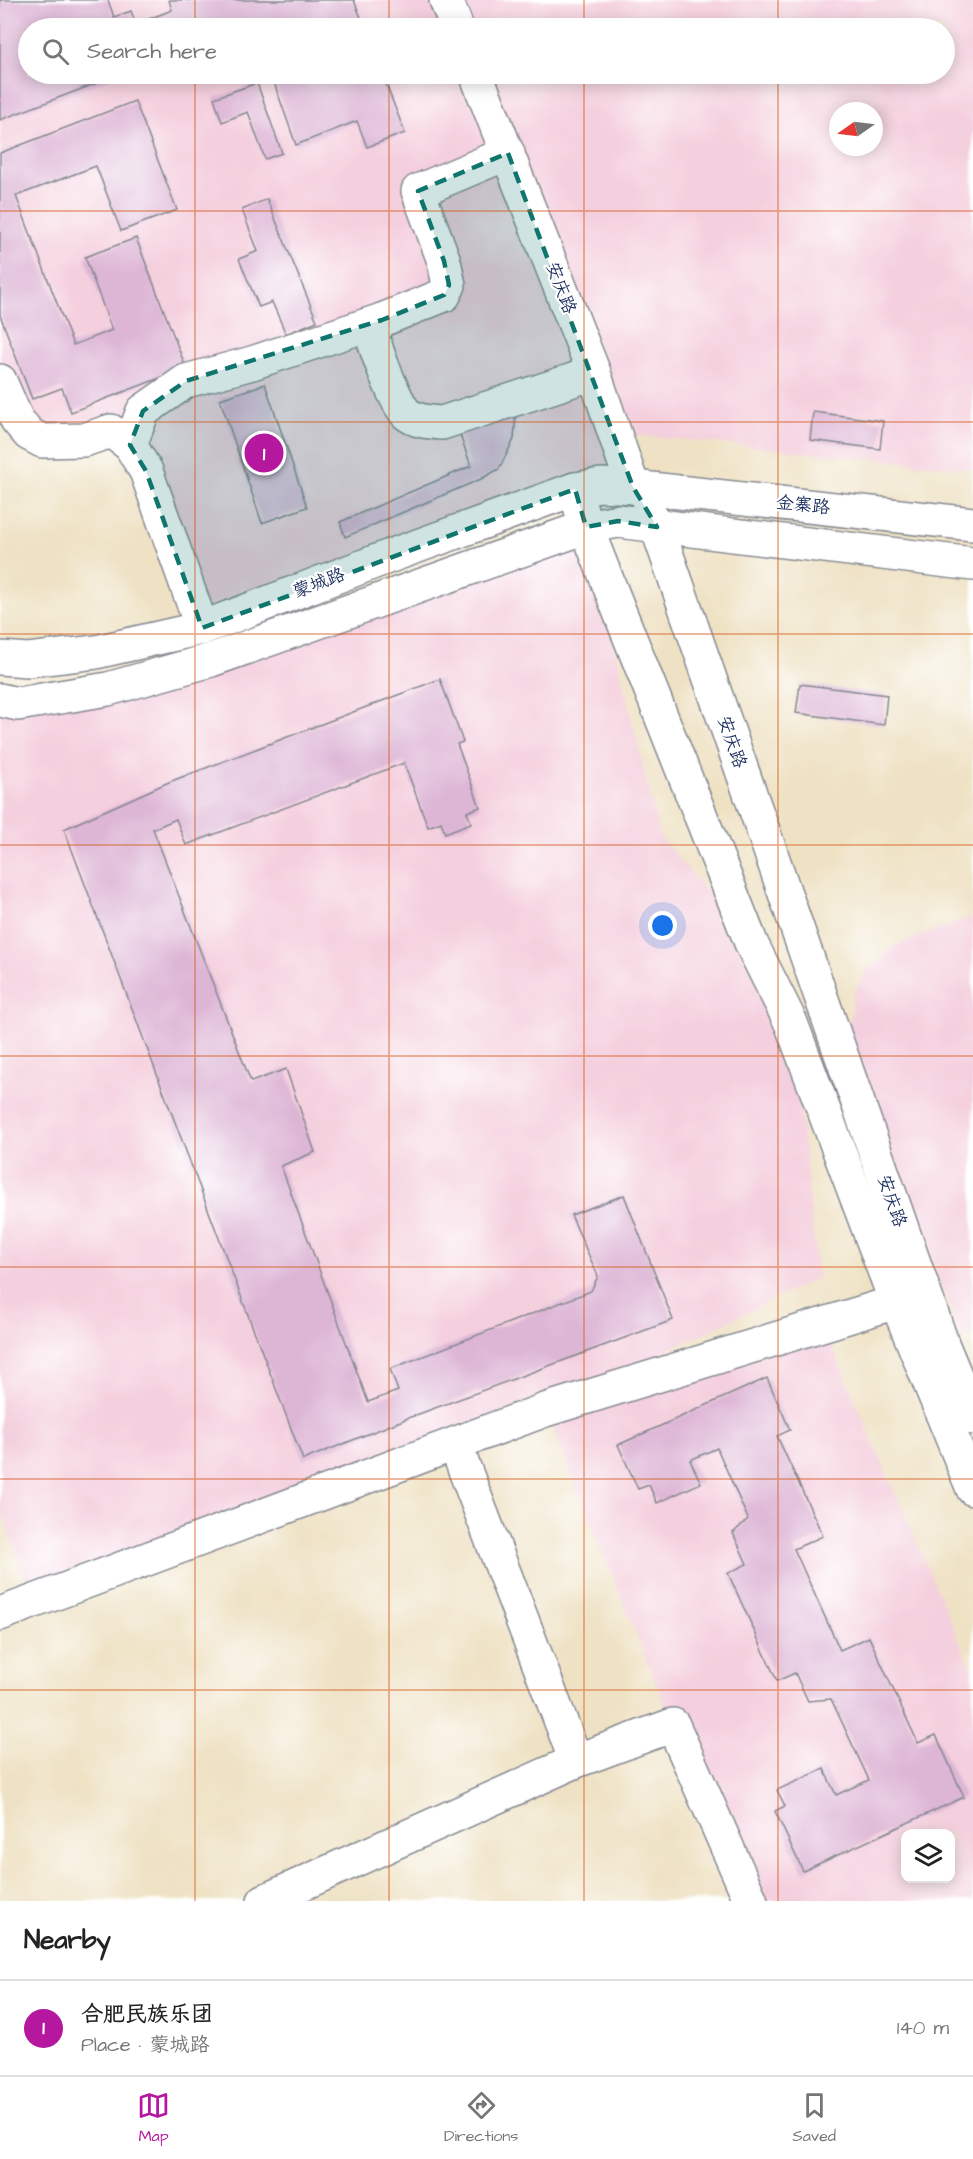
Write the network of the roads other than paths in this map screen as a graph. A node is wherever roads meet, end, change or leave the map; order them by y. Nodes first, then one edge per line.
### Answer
1 (446, 0) edge
2 (454, 18) edge
3 (480, 84) edge
4 (508, 153) junction
5 (382, 320) junction
6 (594, 373) junction
7 (0, 381) edge
8 (130, 445) junction
9 (633, 487) junction
10 (575, 489) junction
11 (973, 524) edge
12 (586, 527) junction
13 (657, 527) junction
14 (973, 564) edge
15 (202, 628) junction
16 (0, 658) edge
17 (0, 700) edge
18 (896, 1302) junction
19 (973, 1418) edge
20 (455, 1444) junction
21 (973, 1489) edge
22 (0, 1614) edge
23 (576, 1761) junction
24 (264, 1901) edge
25 (752, 1901) edge

1 - 2 main road
3 - 4 main road, 安庆路
4 - 5 main road
4 - 6 main road, 安庆路
5 - 6 main road
5 - 8 main road
6 - 9 main road, 安庆路
7 - 8 main road
8 - 15 main road
9 - 10 main road, 蒙城路
9 - 11 main road, 金寨路
9 - 13 main road, 安庆路
10 - 12 main road, 安庆路
10 - 15 main road, 蒙城路
12 - 13 main road, 蒙城路
12 - 17 main road, 蒙城路
12 - 18 main road, 安庆路
13 - 14 main road
13 - 19 main road, 安庆路
15 - 16 main road, 蒙城路
18 - 20 main road
18 - 21 main road, 安庆路
20 - 22 main road
20 - 23 main road
23 - 24 main road
23 - 25 main road

